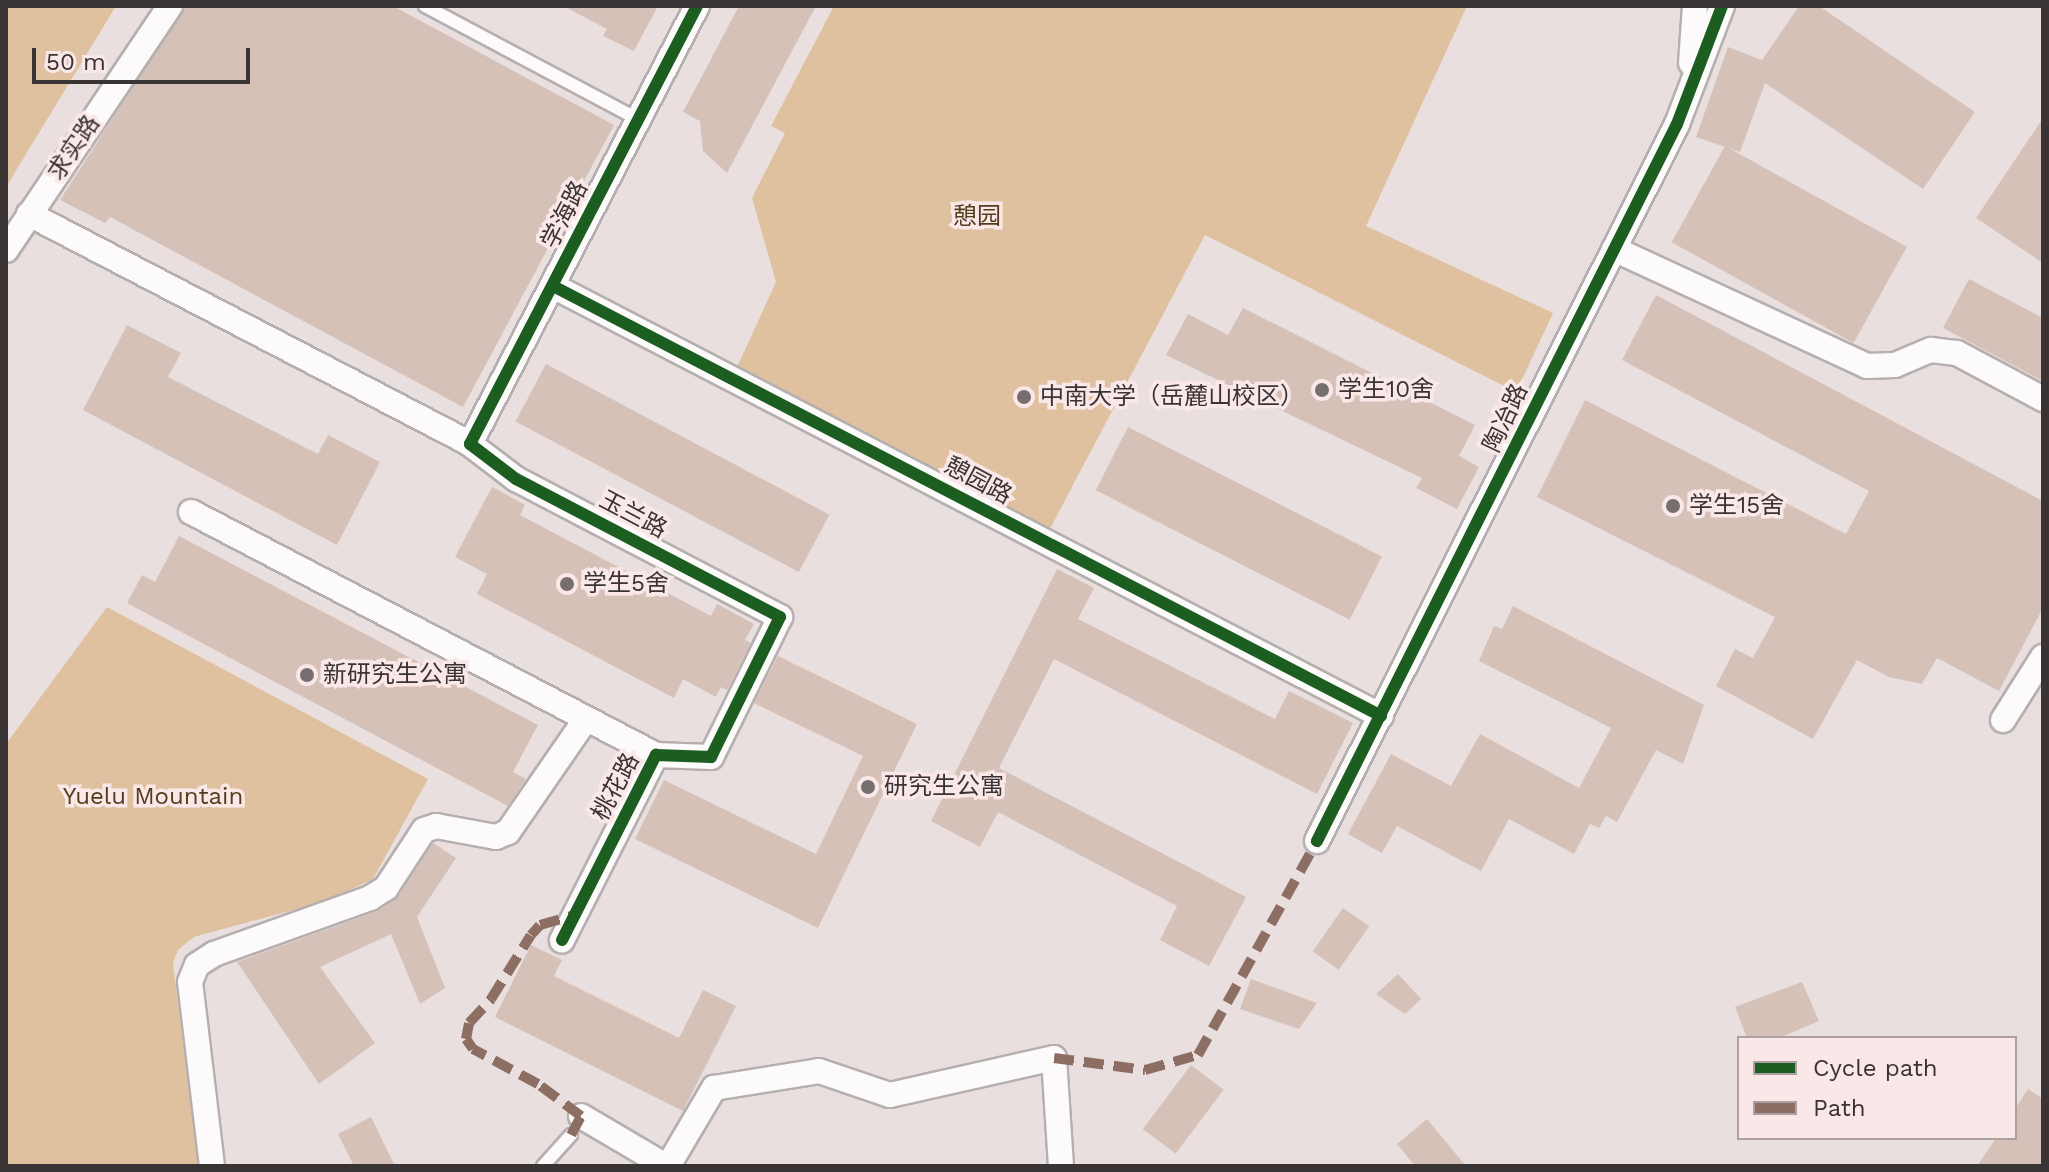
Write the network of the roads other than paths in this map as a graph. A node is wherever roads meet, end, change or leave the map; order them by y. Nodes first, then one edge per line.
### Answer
1 (170, 6) edge
2 (425, 6) edge
3 (697, 6) edge
4 (1695, 6) edge
5 (1722, 6) edge
6 (1690, 81) junction
7 (639, 120) junction
8 (29, 214) junction
9 (1614, 249) junction
10 (6, 250) edge
11 (553, 286) junction
12 (2043, 399) edge
13 (470, 444) junction
14 (191, 512) dead end
15 (780, 617) joint
16 (2043, 657) edge
17 (1381, 716) junction
18 (586, 719) junction
19 (2003, 720) dead end
20 (656, 755) junction
21 (1317, 841) dead end
22 (562, 940) dead end
23 (576, 1126) joint
24 (212, 1166) edge
25 (543, 1166) edge
26 (667, 1166) edge
27 (1061, 1166) edge

1 - 8 street, 求实路
2 - 7 lane
3 - 7 street, 学海路
4 - 6 street
5 - 6 street, 陶冶路
6 - 9 street, 陶冶路
7 - 11 street, 学海路
8 - 10 street, 求实路
8 - 13 street, 玉兰路
9 - 12 street
9 - 17 street, 陶冶路
11 - 13 street, 学海路
11 - 17 street, 憩园路
13 - 15 street, 玉兰路
14 - 18 street
15 - 20 street, 桃花路
16 - 19 street
17 - 21 street, 陶冶路
18 - 20 street
18 - 24 street
20 - 22 street, 桃花路
23 - 25 lane
23 - 26 street
26 - 27 street

